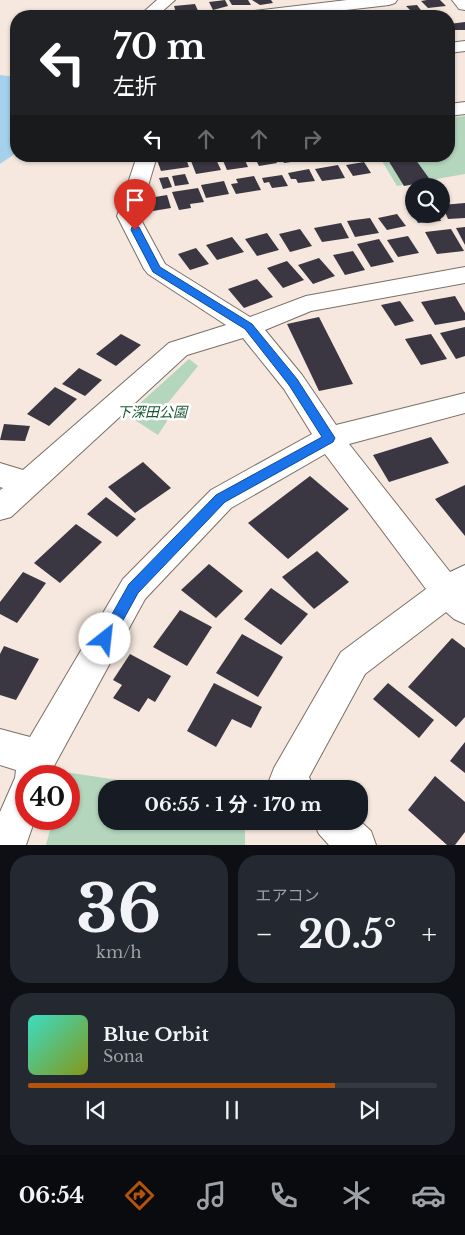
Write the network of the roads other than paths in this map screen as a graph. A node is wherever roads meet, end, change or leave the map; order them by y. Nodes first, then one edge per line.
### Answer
1 (167, 0) edge
2 (389, 0) edge
3 (460, 0) edge
4 (465, 5) edge
5 (154, 10) edge
6 (305, 10) edge
7 (145, 162) edge
8 (465, 275) edge
9 (248, 327) junction
10 (465, 403) edge
11 (329, 438) junction
12 (0, 475) edge
13 (27, 483) junction
14 (0, 508) edge
15 (459, 593) edge
16 (0, 747) edge
17 (32, 765) edge
18 (36, 765) edge
19 (288, 780) edge
20 (15, 823) edge
21 (342, 830) edge
22 (7, 845) edge
23 (358, 845) edge

1 - 5 street
2 - 6 street
3 - 4 street
7 - 9 street
8 - 9 street
9 - 11 street
9 - 13 street
10 - 11 street
11 - 15 street
11 - 18 street
12 - 13 street
13 - 14 street
15 - 19 street
16 - 17 street
20 - 22 street
21 - 23 street

